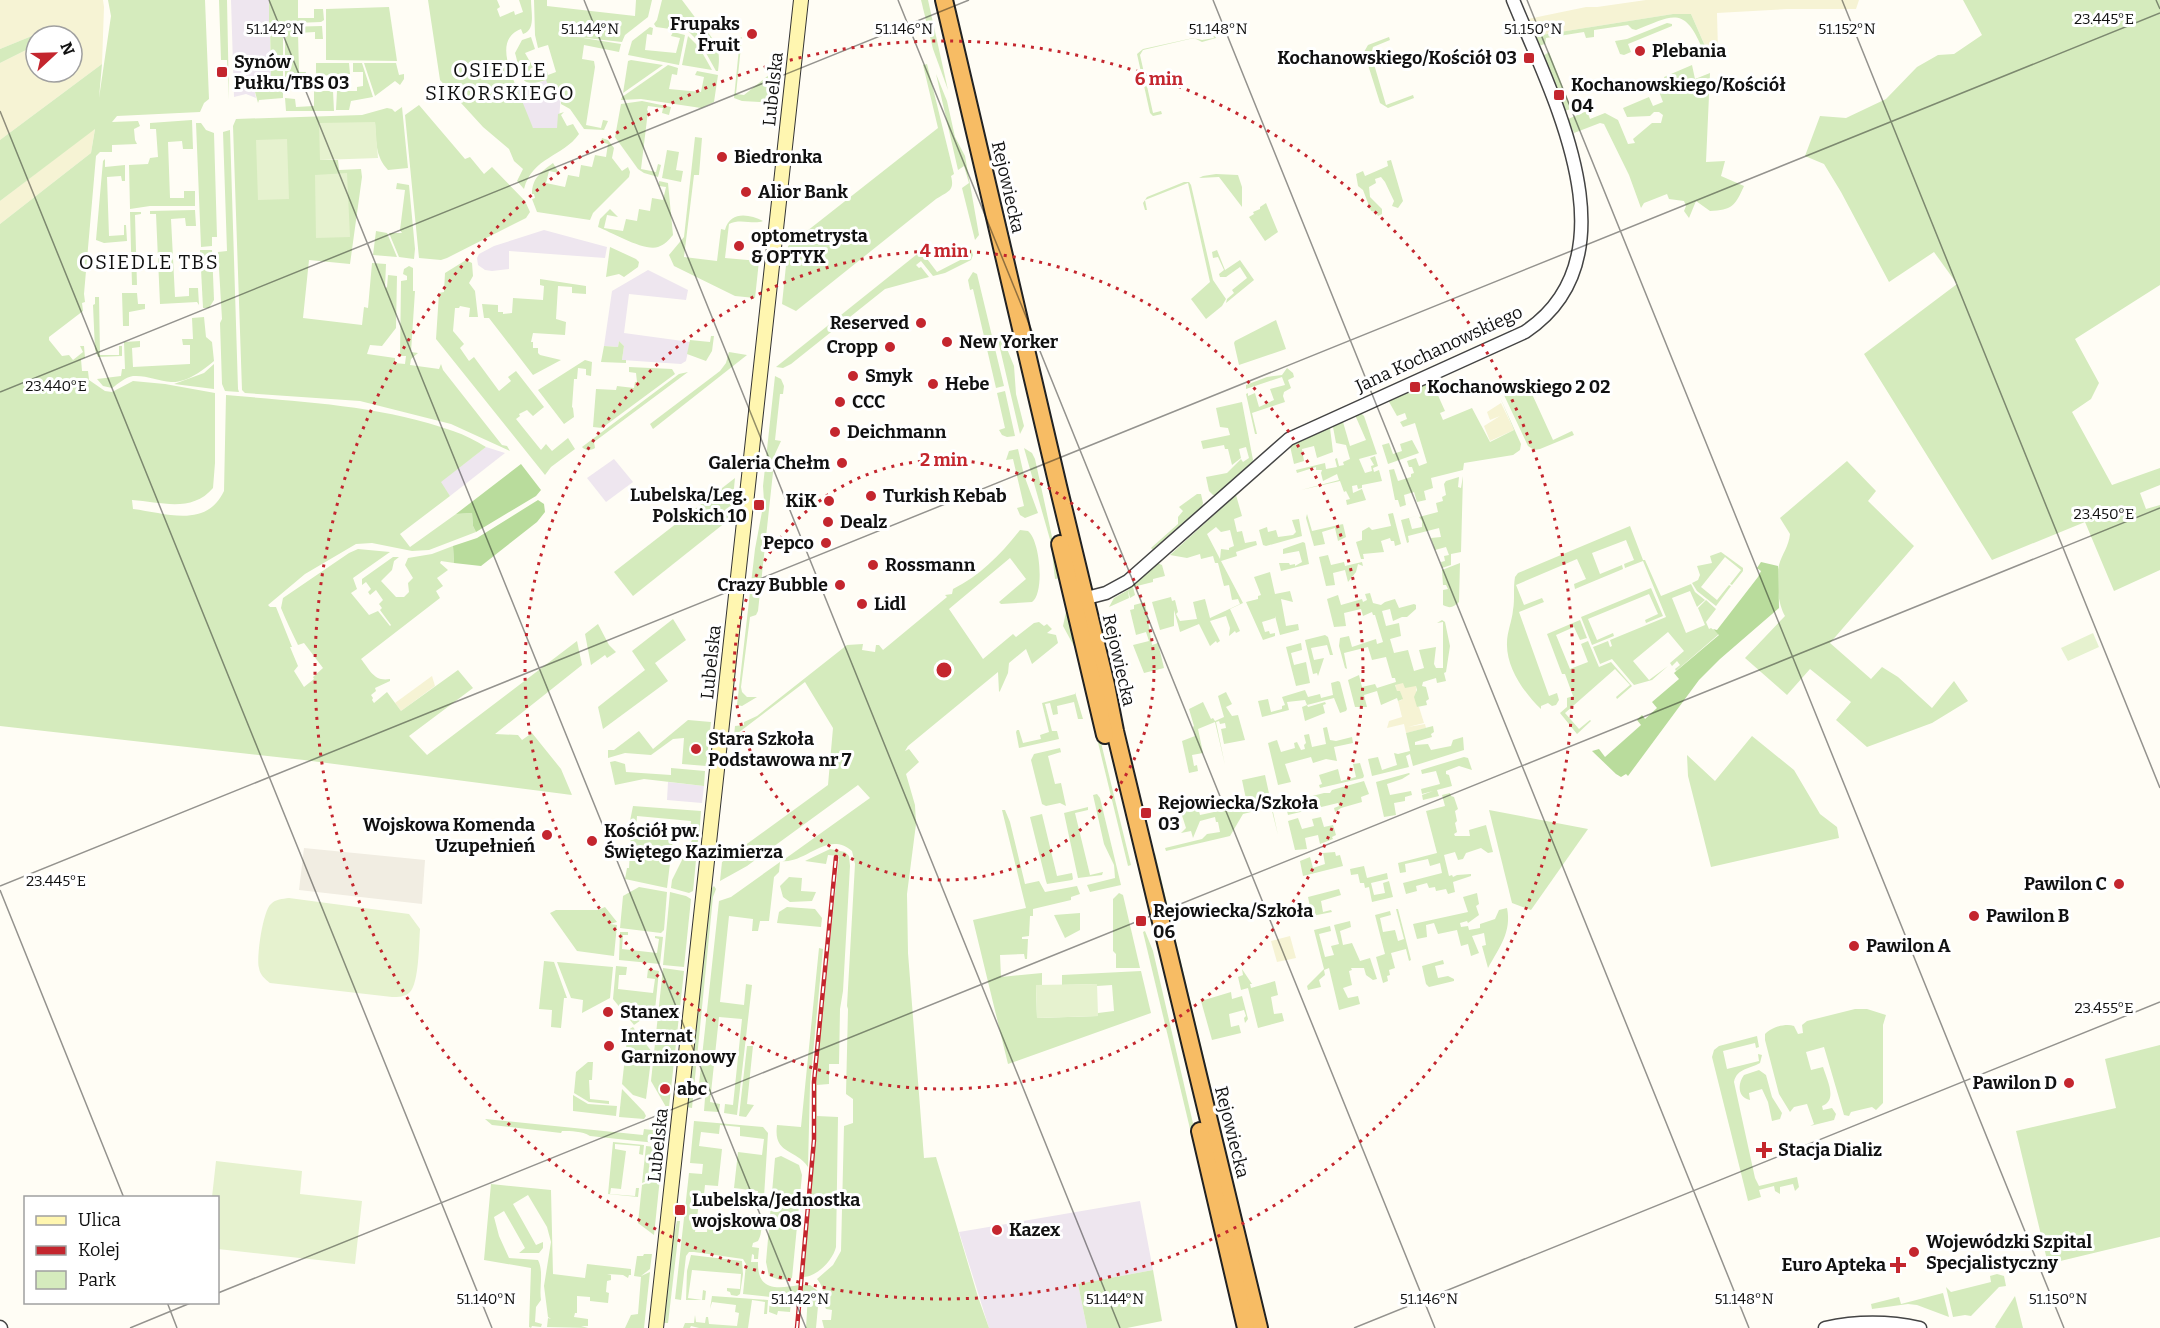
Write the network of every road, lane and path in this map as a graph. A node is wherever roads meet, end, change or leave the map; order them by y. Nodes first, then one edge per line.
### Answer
1 (801, 0) edge
2 (933, 0) edge
3 (944, 0) edge
4 (1513, 0) edge
5 (1079, 600) junction
6 (656, 1328) edge
7 (1246, 1328) edge
8 (1258, 1328) edge
9 (1825, 1328) edge
10 (1920, 1328) edge

1 - 6 main road, Lubelska
2 - 5 highway, Rejowiecka
3 - 5 highway, Rejowiecka
4 - 5 street, Jana Kochanowskiego
5 - 7 highway, Rejowiecka
5 - 8 highway, Rejowiecka
9 - 10 street

